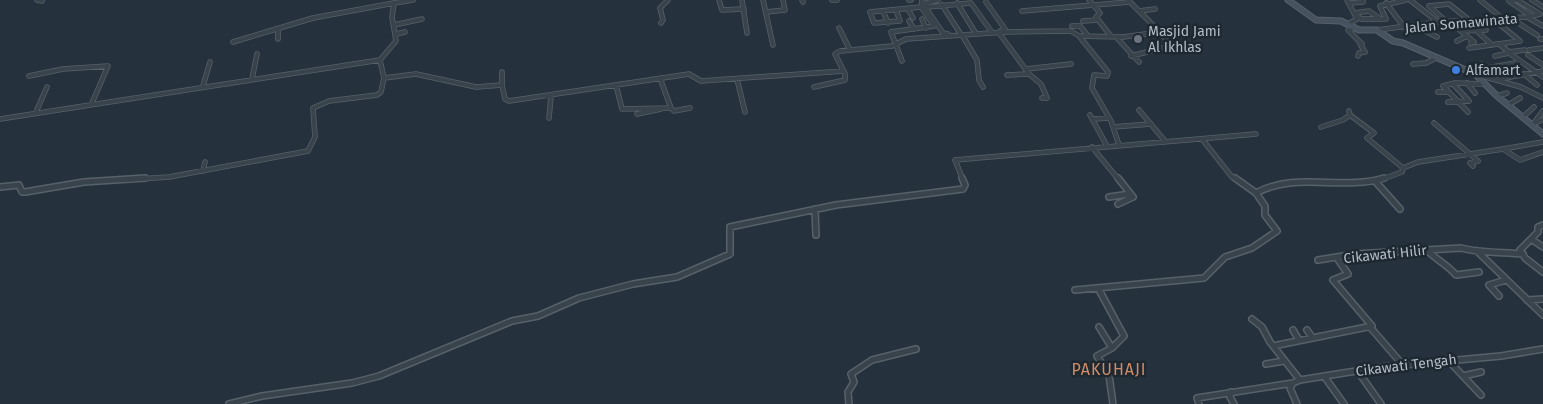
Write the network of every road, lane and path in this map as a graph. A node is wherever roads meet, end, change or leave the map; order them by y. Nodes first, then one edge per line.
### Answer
1 (37, 0) edge
2 (412, 0) edge
3 (668, 0) edge
4 (719, 0) edge
5 (742, 0) edge
6 (763, 0) edge
7 (783, 0) edge
8 (832, 0) edge
9 (836, 0) edge
10 (938, 0) edge
11 (1089, 0) edge
12 (1102, 0) edge
13 (1288, 0) edge
14 (1363, 0) edge
15 (1406, 0) edge
16 (1410, 0) edge
17 (1443, 0) edge
18 (1480, 0) edge
19 (1517, 0) edge
20 (1532, 0) edge
21 (42, 1) edge
22 (956, 1) edge
23 (1129, 1) edge
24 (1393, 1) edge
25 (394, 2) junction
26 (986, 2) dead end
27 (1349, 2) edge
28 (1447, 3) junction
29 (922, 4) edge
30 (1105, 4) junction
31 (1386, 4) junction
32 (942, 5) junction
33 (1093, 5) junction
34 (928, 6) junction
35 (1543, 7) edge
36 (744, 9) junction
37 (908, 9) junction
38 (1155, 9) dead end
39 (896, 10) junction
40 (883, 11) junction
41 (1022, 11) dead end
42 (1139, 11) junction
43 (766, 12) junction
44 (1354, 13) junction
45 (1529, 17) junction
46 (913, 18) dead end
47 (1511, 18) junction
48 (422, 19) dead end
49 (922, 19) dead end
50 (1380, 19) junction
51 (1493, 19) junction
52 (1503, 19) junction
53 (1098, 20) junction
54 (1316, 20) junction
55 (1468, 20) junction
56 (908, 21) dead end
57 (1083, 22) dead end
58 (1310, 22) dead end
59 (1438, 22) junction
60 (1448, 22) junction
61 (661, 23) dead end
62 (888, 23) junction
63 (1348, 24) junction
64 (394, 25) junction
65 (1415, 25) junction
66 (1072, 26) dead end
67 (1543, 26) edge
68 (1404, 27) junction
69 (839, 28) dead end
70 (926, 28) junction
71 (1354, 28) junction
72 (278, 29) junction
73 (914, 29) junction
74 (1377, 30) junction
75 (1476, 30) junction
76 (1486, 30) dead end
77 (991, 31) junction
78 (1461, 31) junction
79 (405, 32) dead end
80 (747, 32) dead end
81 (975, 32) junction
82 (1160, 32) junction
83 (981, 33) junction
84 (999, 33) junction
85 (396, 34) junction
86 (961, 34) junction
87 (1431, 34) junction
88 (1110, 35) junction
89 (1537, 35) dead end
90 (1079, 36) junction
91 (1088, 36) junction
92 (1467, 36) junction
93 (1116, 37) junction
94 (1424, 37) dead end
95 (1437, 37) dead end
96 (278, 39) dead end
97 (233, 42) dead end
98 (1457, 42) dead end
99 (895, 43) junction
100 (1471, 43) dead end
101 (1499, 44) junction
102 (773, 45) dead end
103 (1492, 45) junction
104 (1469, 48) dead end
105 (1543, 48) edge
106 (850, 50) junction
107 (1527, 51) junction
108 (257, 54) dead end
109 (1131, 56) junction
110 (1358, 56) dead end
111 (1495, 56) dead end
112 (1436, 58) junction
113 (380, 60) junction
114 (902, 61) dead end
115 (210, 62) dead end
116 (1139, 62) dead end
117 (1521, 62) junction
118 (1071, 64) dead end
119 (1413, 64) dead end
120 (1482, 64) dead end
121 (1543, 65) edge
122 (1487, 68) junction
123 (1026, 69) junction
124 (844, 71) junction
125 (1543, 71) edge
126 (502, 72) dead end
127 (1536, 72) junction
128 (1029, 74) junction
129 (1524, 74) junction
130 (29, 76) dead end
131 (1008, 76) dead end
132 (1543, 77) edge
133 (384, 78) junction
134 (660, 78) junction
135 (1479, 78) junction
136 (1494, 78) junction
137 (252, 79) junction
138 (737, 79) junction
139 (1499, 79) junction
140 (1467, 83) junction
141 (1453, 84) junction
142 (502, 85) junction
143 (616, 85) junction
144 (1537, 85) dead end
145 (203, 86) junction
146 (814, 87) dead end
147 (983, 87) dead end
148 (47, 88) dead end
149 (1438, 92) dead end
150 (1448, 92) junction
151 (1475, 93) dead end
152 (1507, 93) dead end
153 (550, 96) junction
154 (1497, 96) junction
155 (1542, 97) edge
156 (1042, 98) dead end
157 (1520, 98) dead end
158 (1448, 102) dead end
159 (1457, 102) junction
160 (92, 103) junction
161 (1508, 105) junction
162 (1534, 107) dead end
163 (671, 108) junction
164 (690, 108) dead end
165 (661, 109) junction
166 (1139, 110) dead end
167 (1543, 110) edge
168 (36, 112) junction
169 (745, 112) dead end
170 (1468, 112) dead end
171 (637, 114) dead end
172 (1523, 117) junction
173 (549, 118) dead end
174 (1109, 118) junction
175 (0, 119) edge
176 (1541, 120) edge
177 (1434, 123) dead end
178 (1150, 124) junction
179 (1533, 124) junction
180 (1113, 127) junction
181 (1322, 127) dead end
182 (1256, 134) dead end
183 (1543, 134) edge
184 (1202, 139) junction
185 (1165, 141) junction
186 (1543, 142) edge
187 (1119, 145) junction
188 (1107, 146) junction
189 (1092, 147) junction
190 (1503, 149) junction
191 (1543, 152) edge
192 (1470, 155) junction
193 (205, 162) dead end
194 (1474, 166) dead end
195 (1403, 168) junction
196 (203, 171) junction
197 (1375, 181) junction
198 (0, 187) edge
199 (1256, 193) junction
200 (1130, 194) junction
201 (1109, 197) dead end
202 (1118, 204) dead end
203 (815, 209) junction
204 (1400, 209) dead end
205 (1541, 228) edge
206 (816, 235) dead end
207 (1531, 239) junction
208 (1543, 247) edge
209 (1372, 248) dead end
210 (1352, 250) dead end
211 (1427, 250) junction
212 (1477, 251) junction
213 (1355, 254) junction
214 (1376, 254) junction
215 (1523, 254) junction
216 (1337, 258) junction
217 (1318, 260) dead end
218 (1479, 272) dead end
219 (1543, 272) edge
220 (1506, 280) junction
221 (1098, 288) junction
222 (1075, 290) dead end
223 (1498, 296) dead end
224 (1543, 299) edge
225 (1527, 300) junction
226 (1543, 315) edge
227 (1252, 319) dead end
228 (1099, 327) dead end
229 (1370, 327) junction
230 (1293, 330) dead end
231 (1307, 330) dead end
232 (1312, 337) junction
233 (1299, 340) junction
234 (1273, 346) junction
235 (1112, 348) junction
236 (916, 349) dead end
237 (1543, 349) edge
238 (1448, 360) junction
239 (1284, 361) junction
240 (1266, 364) dead end
241 (1402, 364) junction
242 (1356, 370) junction
243 (1481, 372) dead end
244 (1324, 376) junction
245 (1463, 376) junction
246 (1300, 380) junction
247 (1293, 383) junction
248 (1231, 392) junction
249 (1481, 396) dead end
250 (229, 404) edge
251 (850, 404) edge
252 (1113, 404) edge
253 (1200, 404) edge
254 (1234, 404) edge
255 (1297, 404) edge
256 (1344, 404) edge
257 (1381, 404) edge

1 - 21 street
2 - 25 street
3 - 61 street
4 - 36 street
5 - 36 street
6 - 43 street
7 - 43 street
8 - 9 street
10 - 29 street
11 - 33 street
12 - 30 street
13 - 54 street
14 - 27 street
15 - 24 street
16 - 59 street
17 - 28 street
18 - 52 street
19 - 45 street
19 - 45 street
20 - 35 street
22 - 32 street
22 - 77 street
22 - 81 street
23 - 30 street
23 - 42 street
24 - 31 street
25 - 64 street
25 - 72 street
26 - 77 street
27 - 44 street
28 - 55 street
28 - 60 street
29 - 34 street
29 - 37 street
29 - 70 street
30 - 33 street
31 - 50 street
31 - 68 street
32 - 34 street
32 - 86 street
33 - 41 street
33 - 53 street
34 - 86 street
36 - 80 street
37 - 39 street
37 - 46 street
38 - 42 street
39 - 40 street
39 - 62 street
40 - 62 street
40 - 62 street
42 - 82 street
43 - 102 street
44 - 50 street
44 - 50 street
44 - 63 street
45 - 47 street, Jalan Somawinata
45 - 67 street, Jalan Somawinata
47 - 52 street, Jalan Somawinata
47 - 89 street
48 - 64 street
49 - 70 street
51 - 52 street, Jalan Somawinata
51 - 55 street, Jalan Somawinata
51 - 101 street
53 - 57 street
53 - 88 street
54 - 58 street
54 - 63 street
55 - 60 street, Jalan Somawinata
55 - 75 street
56 - 73 street
59 - 60 street, Jalan Somawinata
59 - 65 street, Jalan Somawinata
60 - 78 street
63 - 71 street
64 - 85 street
65 - 68 street, Jalan Somawinata
65 - 87 street
66 - 91 street
68 - 74 street, Jalan Somawinata
69 - 106 street
70 - 73 street
71 - 74 street
71 - 110 street
72 - 96 street
72 - 97 street
73 - 99 street
74 - 112 street
75 - 76 street
75 - 78 street
75 - 103 street
77 - 83 street
78 - 92 street
79 - 85 street
81 - 83 street
81 - 86 street
82 - 93 street
82 - 109 street
83 - 84 street
83 - 86 street
84 - 90 street
84 - 123 street
85 - 113 street
86 - 99 street
86 - 147 street
87 - 94 street
87 - 95 street
88 - 91 street
88 - 93 street
90 - 91 street
90 - 174 street
92 - 98 street
92 - 100 street
93 - 109 street
99 - 106 street
99 - 114 street
101 - 103 street
101 - 107 street
103 - 104 street
105 - 107 street
106 - 124 street
107 - 121 street
108 - 137 street
109 - 116 street
111 - 117 street
112 - 119 street
112 - 135 street
113 - 133 street
113 - 137 street
115 - 145 street
117 - 122 street
117 - 127 street
118 - 123 street
120 - 122 street
122 - 136 street
123 - 128 street
124 - 138 street
124 - 146 street
125 - 127 street
126 - 142 street
127 - 129 street
127 - 132 street
128 - 131 street
128 - 156 street
129 - 139 street
129 - 144 street
130 - 160 street
133 - 142 street
133 - 196 street
134 - 138 street
134 - 143 street
134 - 163 street
135 - 136 street
135 - 140 street
135 - 154 street
136 - 139 street
137 - 145 street
138 - 169 street
139 - 155 street
140 - 141 street
140 - 151 street
141 - 150 street
141 - 159 street
142 - 153 street
143 - 153 street
143 - 165 street
145 - 160 street
148 - 168 street
149 - 150 street
150 - 159 street
152 - 154 street
153 - 173 street
154 - 161 street
157 - 161 street
158 - 159 street
159 - 170 street
160 - 168 street
161 - 172 street
162 - 172 street
163 - 164 street
163 - 165 street
165 - 171 street
166 - 178 street
167 - 176 street
168 - 175 street
172 - 179 street
174 - 180 street
174 - 188 street
176 - 179 street
177 - 192 street
178 - 180 street
178 - 185 street
179 - 183 street
180 - 187 street
181 - 195 street
182 - 184 street
184 - 185 street
184 - 199 street
185 - 187 street
186 - 190 street
187 - 188 street
188 - 189 street
189 - 200 street
189 - 203 street
190 - 191 street
190 - 192 street
192 - 194 street
192 - 195 street
193 - 196 street
195 - 197 street
196 - 198 street
197 - 199 street
197 - 204 street
199 - 221 street
200 - 201 street
200 - 202 street
203 - 206 street
203 - 250 street
205 - 207 street
207 - 208 street
207 - 215 street
209 - 214 street
210 - 213 street
211 - 212 street, Cikawati Hilir
211 - 214 street, Cikawati Hilir
211 - 218 street
212 - 215 street, Cikawati Hilir
212 - 220 street
213 - 214 street, Cikawati Hilir
213 - 216 street, Cikawati Hilir
215 - 219 street
216 - 217 street
216 - 229 street, Cikawati Hilir
220 - 223 street
220 - 225 street
221 - 222 street
221 - 235 street
224 - 225 street
225 - 226 street
227 - 234 street
228 - 235 street
229 - 232 street
229 - 241 street
230 - 233 street
231 - 232 street
232 - 233 street
233 - 234 street
234 - 239 street
235 - 252 street
236 - 251 street
237 - 238 street, Cikawati Tengah
238 - 241 street, Cikawati Tengah
238 - 245 street
239 - 240 street
239 - 246 street
241 - 242 street, Cikawati Tengah
242 - 244 street, Cikawati Tengah
242 - 257 street
243 - 245 street
244 - 246 street, Cikawati Tengah
244 - 256 street
245 - 249 street
246 - 247 street, Cikawati Tengah
247 - 248 street, Cikawati Tengah
247 - 255 street
248 - 253 street, Cikawati Tengah
248 - 254 street

